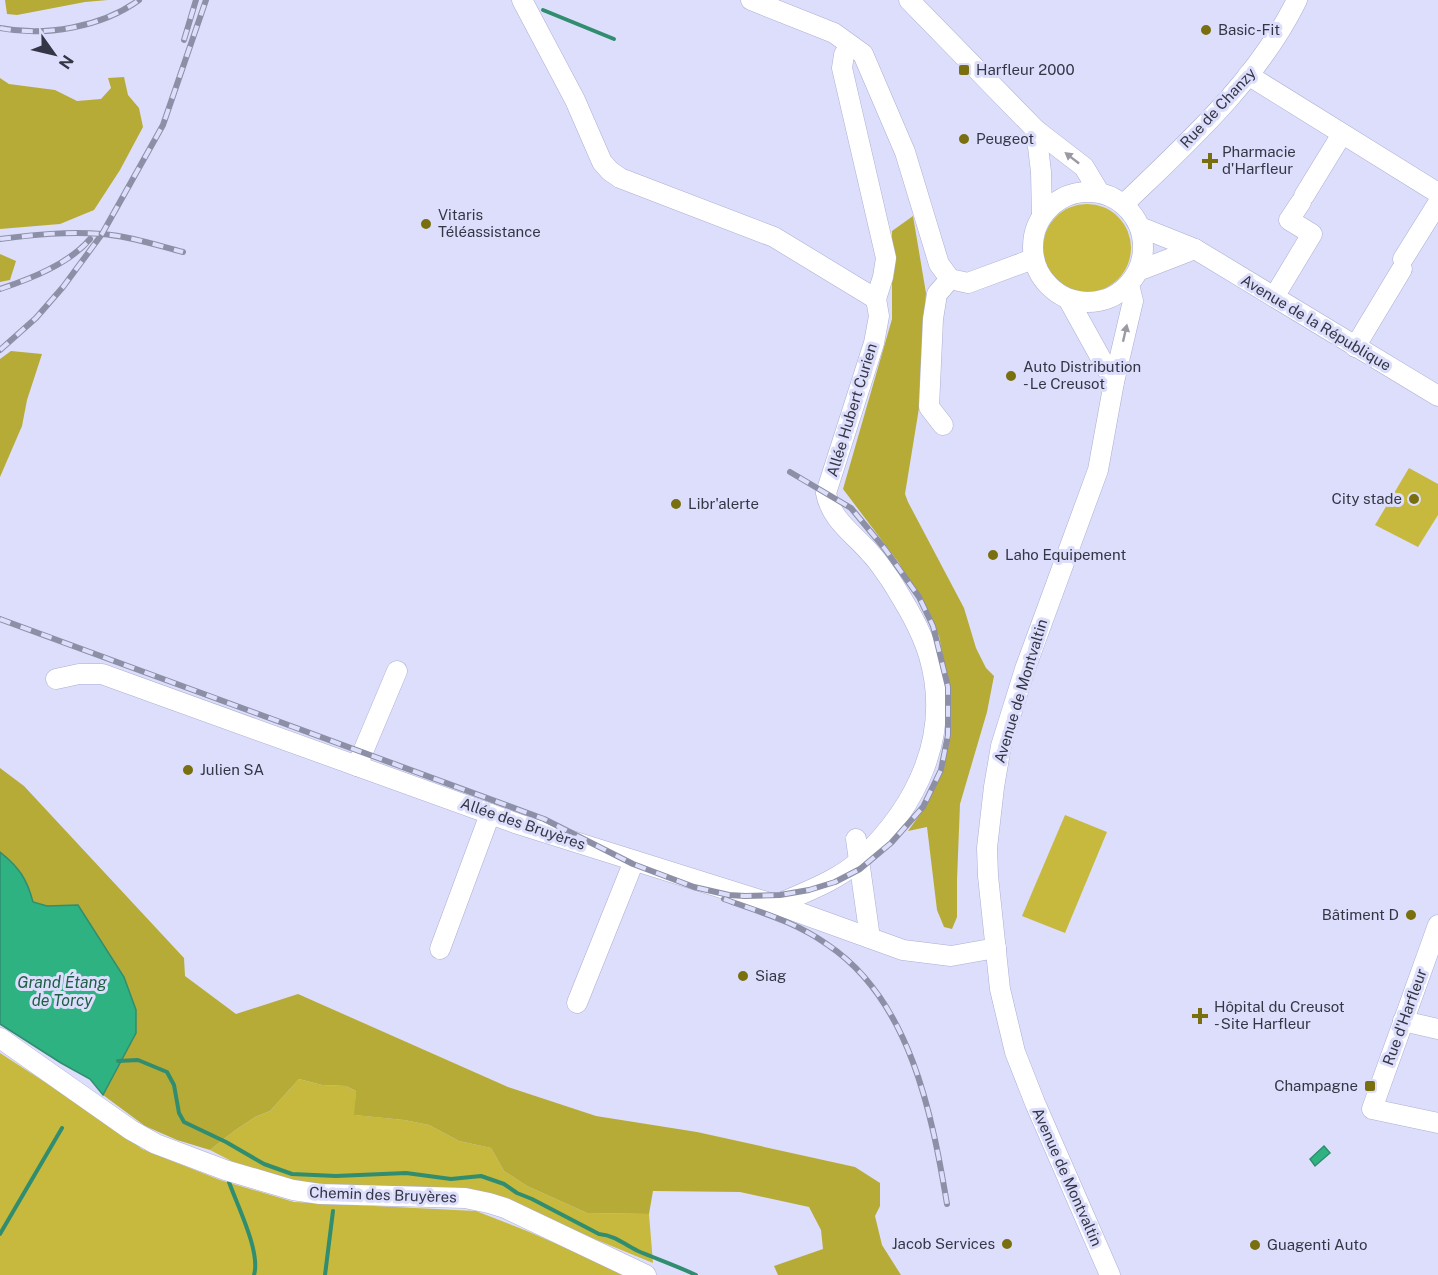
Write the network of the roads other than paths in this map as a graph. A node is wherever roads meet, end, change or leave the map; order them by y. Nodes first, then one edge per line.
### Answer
1 (522, 0) edge
2 (751, 0) edge
3 (909, 0) edge
4 (1297, 0) edge
5 (850, 45) junction
6 (1248, 75) junction
7 (1036, 130) junction
8 (1342, 134) junction
9 (1099, 192) junction
10 (1438, 193) edge
11 (1438, 203) edge
12 (1124, 204) junction
13 (1042, 216) junction
14 (1140, 227) junction
15 (1195, 249) junction
16 (1033, 259) junction
17 (1134, 278) junction
18 (950, 279) junction
19 (1274, 297) junction
20 (876, 299) junction
21 (1068, 299) junction
22 (1355, 347) junction
23 (1114, 382) junction
24 (1438, 395) edge
25 (943, 425) dead end
26 (397, 671) dead end
27 (56, 679) dead end
28 (357, 766) junction
29 (489, 814) junction
30 (856, 839) dead end
31 (634, 861) junction
32 (859, 861) junction
33 (777, 905) junction
34 (1438, 925) edge
35 (870, 938) junction
36 (996, 948) junction
37 (440, 949) dead end
38 (577, 1003) dead end
39 (1403, 1022) junction
40 (1438, 1029) edge
41 (0, 1038) edge
42 (1438, 1123) edge
43 (646, 1275) edge
44 (1110, 1275) edge

1 - 20 street
2 - 5 street
3 - 7 street
4 - 6 street, Rue de Chanzy
5 - 18 street
5 - 20 street, Allée Hubert Curien
6 - 8 street
6 - 12 street, Rue de Chanzy
9 -> 7 street
7 - 13 street
8 - 10 street
8 - 19 street
9 - 12 street
9 - 13 street
11 - 22 street
12 - 14 street
13 - 16 street
14 - 15 street, Avenue de la République
14 - 17 street
15 - 17 street
15 - 19 street, Avenue de la République
16 - 18 street
16 - 21 street
17 - 21 street
23 -> 17 street, Avenue de Montvaltin
18 - 25 street
19 - 22 street, Avenue de la République
20 - 32 street, Allée Hubert Curien
21 - 23 street
22 - 24 street, Avenue de la République
23 - 36 street, Avenue de Montvaltin
26 - 28 street
27 - 28 street, Allée des Bruyères
28 - 29 street, Allée des Bruyères
29 - 31 street, Allée des Bruyères
29 - 37 street
30 - 32 street
31 - 33 street, Allée des Bruyères
31 - 38 street
32 - 33 street, Allée Hubert Curien
32 - 35 street
33 - 35 street, Allée des Bruyères
34 - 39 street, Rue d'Harfleur
35 - 36 street, Allée des Bruyères
36 - 44 street, Avenue de Montvaltin
39 - 40 street
39 - 42 street, Rue d'Harfleur
41 - 43 street, Chemin des Bruyères

